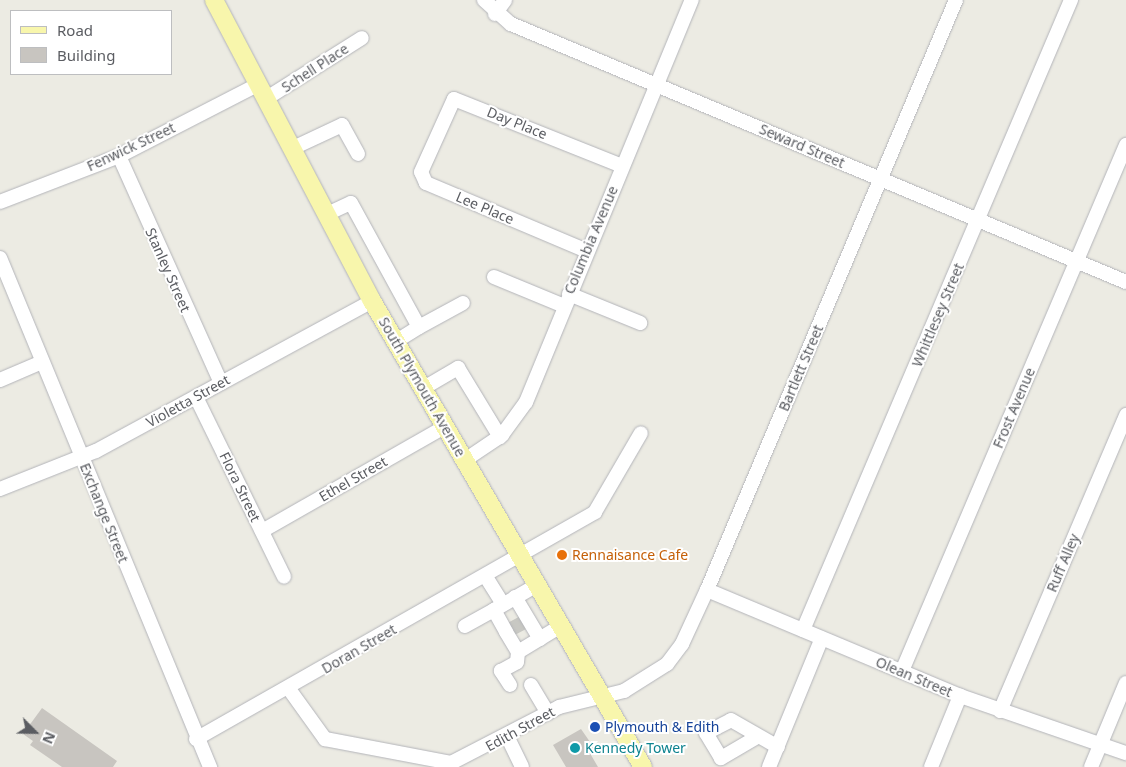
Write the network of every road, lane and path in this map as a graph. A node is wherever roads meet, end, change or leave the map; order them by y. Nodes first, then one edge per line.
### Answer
1 (214, 0) edge
2 (484, 0) edge
3 (505, 0) edge
4 (692, 0) edge
5 (956, 0) edge
6 (1071, 0) edge
7 (495, 14) junction
8 (362, 38) dead end
9 (656, 85) junction
10 (263, 91) junction
11 (434, 141) joint
12 (1126, 146) edge
13 (293, 148) junction
14 (358, 154) dead end
15 (118, 156) junction
16 (622, 166) junction
17 (880, 179) junction
18 (0, 202) edge
19 (327, 214) junction
20 (978, 220) junction
21 (587, 251) junction
22 (0, 258) edge
23 (1077, 261) junction
24 (494, 277) dead end
25 (1126, 282) edge
26 (566, 300) junction
27 (372, 301) junction
28 (463, 303) dead end
29 (640, 323) dead end
30 (419, 327) junction
31 (395, 342) junction
32 (42, 362) junction
33 (0, 380) edge
34 (221, 383) junction
35 (422, 389) junction
36 (196, 397) junction
37 (1126, 415) edge
38 (444, 427) junction
39 (641, 433) dead end
40 (500, 437) junction
41 (81, 458) junction
42 (465, 460) junction
43 (0, 489) edge
44 (262, 531) junction
45 (521, 557) junction
46 (284, 577) dead end
47 (486, 577) junction
48 (537, 584) junction
49 (707, 590) junction
50 (504, 604) junction
51 (465, 626) dead end
52 (561, 626) junction
53 (803, 630) junction
54 (822, 638) junction
55 (540, 639) junction
56 (518, 652) junction
57 (902, 671) junction
58 (1126, 683) edge
59 (510, 685) dead end
60 (531, 685) dead end
61 (289, 689) junction
62 (602, 695) junction
63 (960, 696) junction
64 (1000, 711) junction
65 (548, 713) junction
66 (507, 736) junction
67 (757, 737) dead end
68 (196, 739) junction
69 (1100, 744) junction
70 (778, 747) junction
71 (1126, 753) edge
72 (210, 767) edge
73 (522, 767) edge
74 (644, 767) edge
75 (769, 767) edge
76 (931, 767) edge
77 (1091, 767) edge

1 - 10 main road, South Plymouth Avenue
2 - 7 street, Seward Street
3 - 7 street
4 - 9 street, Columbia Avenue
5 - 17 street, Bartlett Street
6 - 20 street, Whittlesey Street
7 - 9 street, Seward Street
8 - 10 street, Schell Place
9 - 16 street, Columbia Avenue
9 - 17 street, Seward Street
10 - 13 main road, South Plymouth Avenue
10 - 15 street, Fenwick Street
11 - 16 street, Day Place
11 - 21 street, Lee Place
12 - 23 street, Frost Avenue
13 - 14 street
13 - 19 main road, South Plymouth Avenue
15 - 18 street, Fenwick Street
15 - 34 street, Stanley Street
16 - 21 street, Columbia Avenue
17 - 20 street, Seward Street
17 - 49 street, Bartlett Street
19 - 27 main road, South Plymouth Avenue
19 - 30 street
20 - 23 street, Seward Street
20 - 53 street, Whittlesey Street
21 - 26 street, Columbia Avenue
22 - 32 street, Exchange Street
23 - 25 street, Seward Street
23 - 57 street, Frost Avenue
24 - 26 street
26 - 29 street
26 - 40 street, Columbia Avenue
27 - 31 main road, South Plymouth Avenue
27 - 34 street, Violetta Street
28 - 30 street
30 - 31 street
31 - 35 main road, South Plymouth Avenue
32 - 33 street
32 - 41 street, Exchange Street
34 - 36 street, Violetta Street
35 - 38 main road, South Plymouth Avenue
35 - 40 street
36 - 41 street, Violetta Street
36 - 44 street, Flora Street
37 - 64 street, Ruff Alley
38 - 42 main road, South Plymouth Avenue
38 - 44 street, Ethel Street
39 - 45 street, Doran Street
40 - 42 street, Columbia Avenue
41 - 43 street, Violetta Street
41 - 68 street, Exchange Street
42 - 45 main road, South Plymouth Avenue
44 - 46 street, Flora Street
45 - 47 street, Doran Street
45 - 48 main road, South Plymouth Avenue
47 - 50 street
47 - 61 street, Doran Street
48 - 50 street
48 - 52 main road, South Plymouth Avenue
49 - 53 street, Olean Street
49 - 62 street, Bartlett Street
50 - 51 street
50 - 55 street
50 - 56 street
52 - 55 street
52 - 62 main road, South Plymouth Avenue
53 - 54 street, Olean Street
54 - 57 street, Olean Street
54 - 70 street
55 - 56 street
56 - 59 street
57 - 63 street, Olean Street
58 - 69 street
60 - 65 street
61 - 66 street, Edith Street
61 - 68 street, Doran Street
62 - 65 street, Edith Street
62 - 74 main road, South Plymouth Avenue
63 - 64 street, Olean Street
63 - 76 street
64 - 69 street, Olean Street
65 - 66 street, Edith Street
66 - 73 street
67 - 70 street
68 - 72 street, Exchange Street
69 - 71 street, Olean Street
69 - 77 street
70 - 75 street

